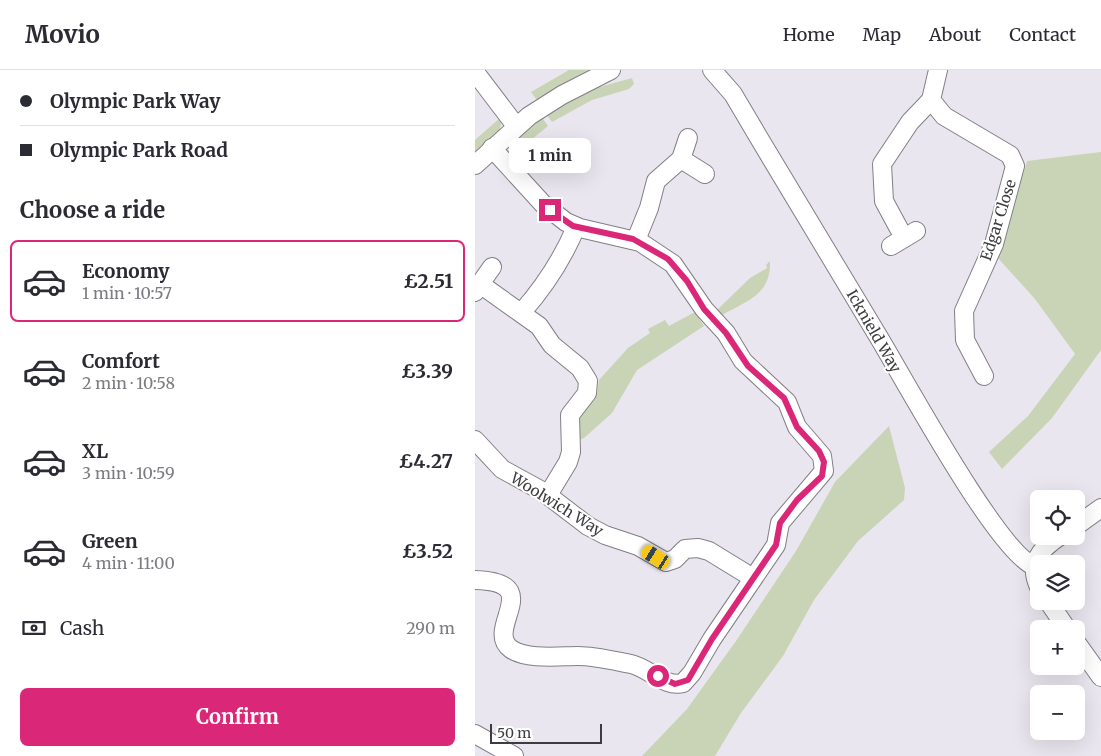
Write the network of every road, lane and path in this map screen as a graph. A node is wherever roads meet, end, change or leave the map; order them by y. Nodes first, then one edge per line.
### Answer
1 (611, 70) edge
2 (712, 70) edge
3 (938, 70) edge
4 (475, 72) edge
5 (931, 100) junction
6 (516, 126) junction
7 (688, 138) dead end
8 (492, 148) junction
9 (681, 159) junction
10 (475, 165) edge
11 (705, 174) dead end
12 (576, 227) junction
13 (904, 238) dead end
14 (636, 240) junction
15 (492, 267) dead end
16 (478, 288) edge
17 (522, 312) junction
18 (984, 376) dead end
19 (475, 440) edge
20 (548, 494) junction
21 (1101, 508) edge
22 (1085, 520) edge
23 (1050, 545) edge
24 (1038, 555) edge
25 (1030, 565) edge
26 (753, 578) junction
27 (475, 580) edge
28 (1085, 655) edge
29 (1101, 677) edge
30 (475, 734) edge
31 (514, 756) edge

1 - 6 street
2 - 25 street, Icknield Way
3 - 5 street
4 - 6 street
5 - 13 street
5 - 18 street, Edgar Close
6 - 8 street
7 - 9 street
8 - 10 street
8 - 12 street
9 - 11 street
9 - 14 street
12 - 14 street
12 - 17 street
14 - 26 street
15 - 16 street
16 - 17 street
17 - 20 street
19 - 20 street, Woolwich Way
20 - 26 street, Woolwich Way
21 - 22 street
23 - 24 street
26 - 27 street
28 - 29 street
30 - 31 street

